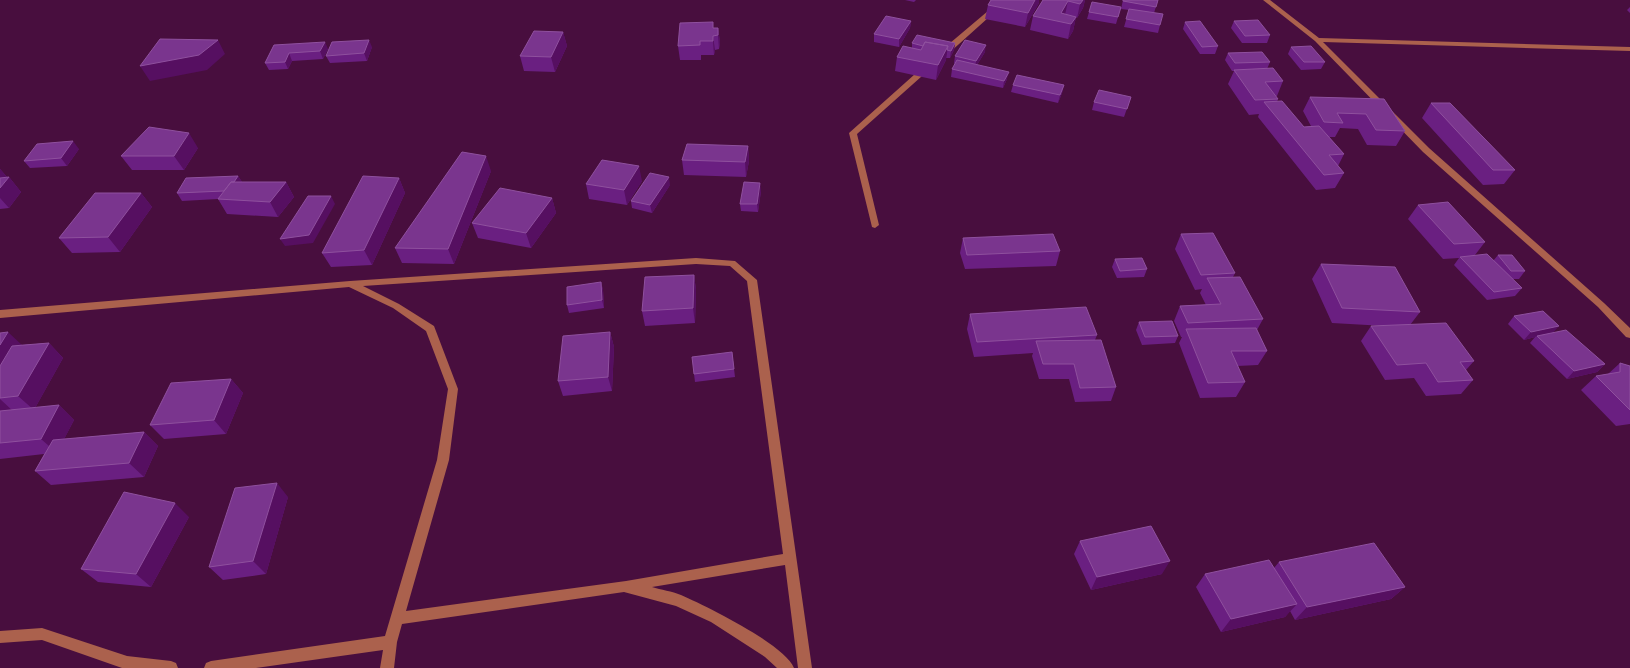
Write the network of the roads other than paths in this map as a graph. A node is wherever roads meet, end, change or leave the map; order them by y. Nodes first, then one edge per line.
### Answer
1 (1005, 0) edge
2 (1266, 0) edge
3 (1317, 40) junction
4 (1630, 50) edge
5 (940, 57) edge
6 (932, 63) edge
7 (875, 225) dead end
8 (350, 284) junction
9 (0, 314) edge
10 (1630, 334) edge
11 (790, 558) junction
12 (624, 586) junction
13 (398, 618) junction
14 (0, 637) edge
15 (390, 642) junction
16 (171, 668) edge
17 (211, 668) edge
18 (387, 668) edge
19 (787, 668) edge
20 (805, 668) edge

1 - 5 street
2 - 3 street
3 - 4 street
3 - 10 street
6 - 7 street
8 - 9 street
8 - 11 street
8 - 13 street
11 - 12 street
11 - 20 street
12 - 13 street
12 - 19 street
13 - 15 street
14 - 16 street
15 - 17 street
15 - 18 street

